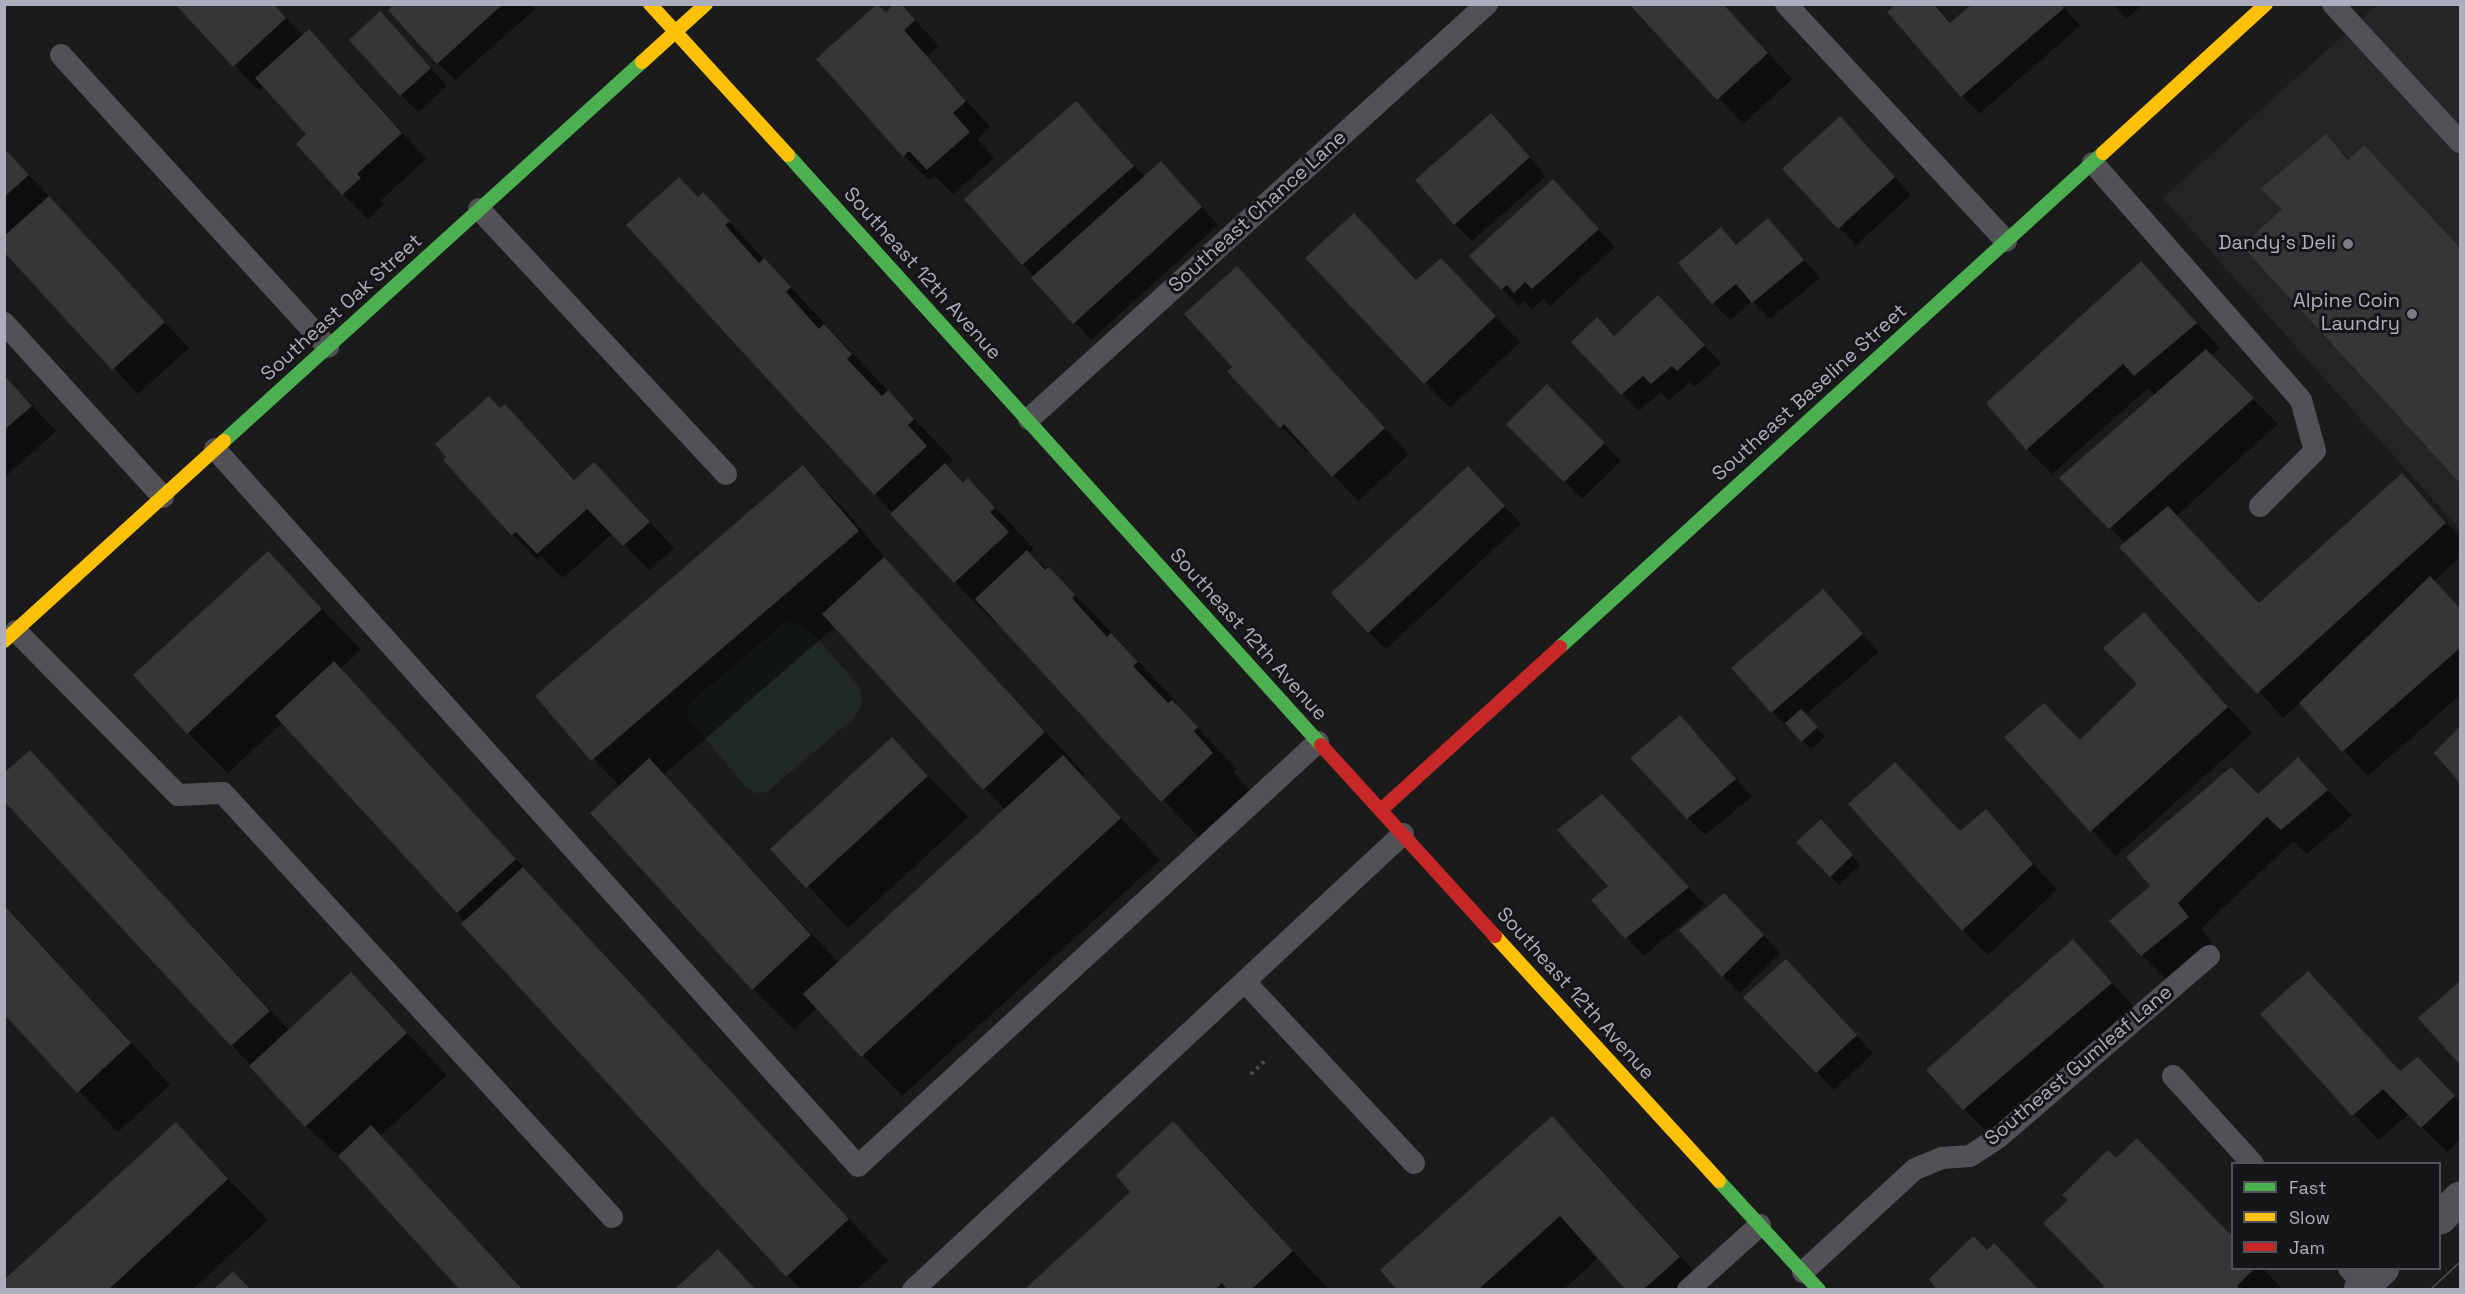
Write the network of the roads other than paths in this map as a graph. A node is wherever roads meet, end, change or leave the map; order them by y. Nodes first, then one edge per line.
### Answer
1 (650, 4) edge
2 (706, 4) edge
3 (1487, 4) edge
4 (1786, 4) edge
5 (2266, 4) edge
6 (2333, 4) edge
7 (676, 32) junction
8 (61, 55) dead end
9 (2460, 142) edge
10 (2093, 163) junction
11 (479, 209) junction
12 (2006, 241) junction
13 (4, 323) edge
14 (328, 347) junction
15 (1029, 419) junction
16 (215, 449) junction
17 (726, 474) dead end
18 (163, 497) junction
19 (2260, 506) dead end
20 (10, 636) edge
21 (1317, 742) junction
22 (1380, 810) junction
23 (1402, 834) junction
24 (2209, 956) dead end
25 (1245, 982) junction
26 (2173, 1076) dead end
27 (2251, 1162) edge
28 (1414, 1163) dead end
29 (2460, 1198) edge
30 (2441, 1216) edge
31 (612, 1217) dead end
32 (1760, 1225) junction
33 (1803, 1272) junction
34 (913, 1290) edge
35 (1688, 1290) edge
36 (1818, 1290) edge

1 - 7 street, Southeast 12th Avenue
2 - 7 street, Southeast Oak Street
3 - 15 lane, Southeast Chance Lane
4 - 12 lane
5 - 10 street, Southeast Baseline Street
6 - 9 lane
7 - 11 street, Southeast Oak Street
7 - 15 street, Southeast 12th Avenue
8 - 14 lane
10 - 12 street, Southeast Baseline Street
10 - 19 lane
11 - 14 street, Southeast Oak Street
11 - 17 lane
12 - 22 street, Southeast Baseline Street
13 - 18 lane
14 - 16 street, Southeast Oak Street
15 - 21 street, Southeast 12th Avenue
16 - 18 street, Southeast Oak Street
16 - 21 lane
18 - 20 street, Southeast Oak Street
20 - 31 lane
21 - 22 street, Southeast 12th Avenue
22 - 23 street, Southeast 12th Avenue
23 - 25 lane
23 - 32 street, Southeast 12th Avenue
24 - 33 lane, Southeast Gumleaf Lane
25 - 28 lane
25 - 34 lane
26 - 27 lane
29 - 30 street
32 - 33 street, Southeast 12th Avenue
32 - 35 lane
33 - 36 street, Southeast 12th Avenue

